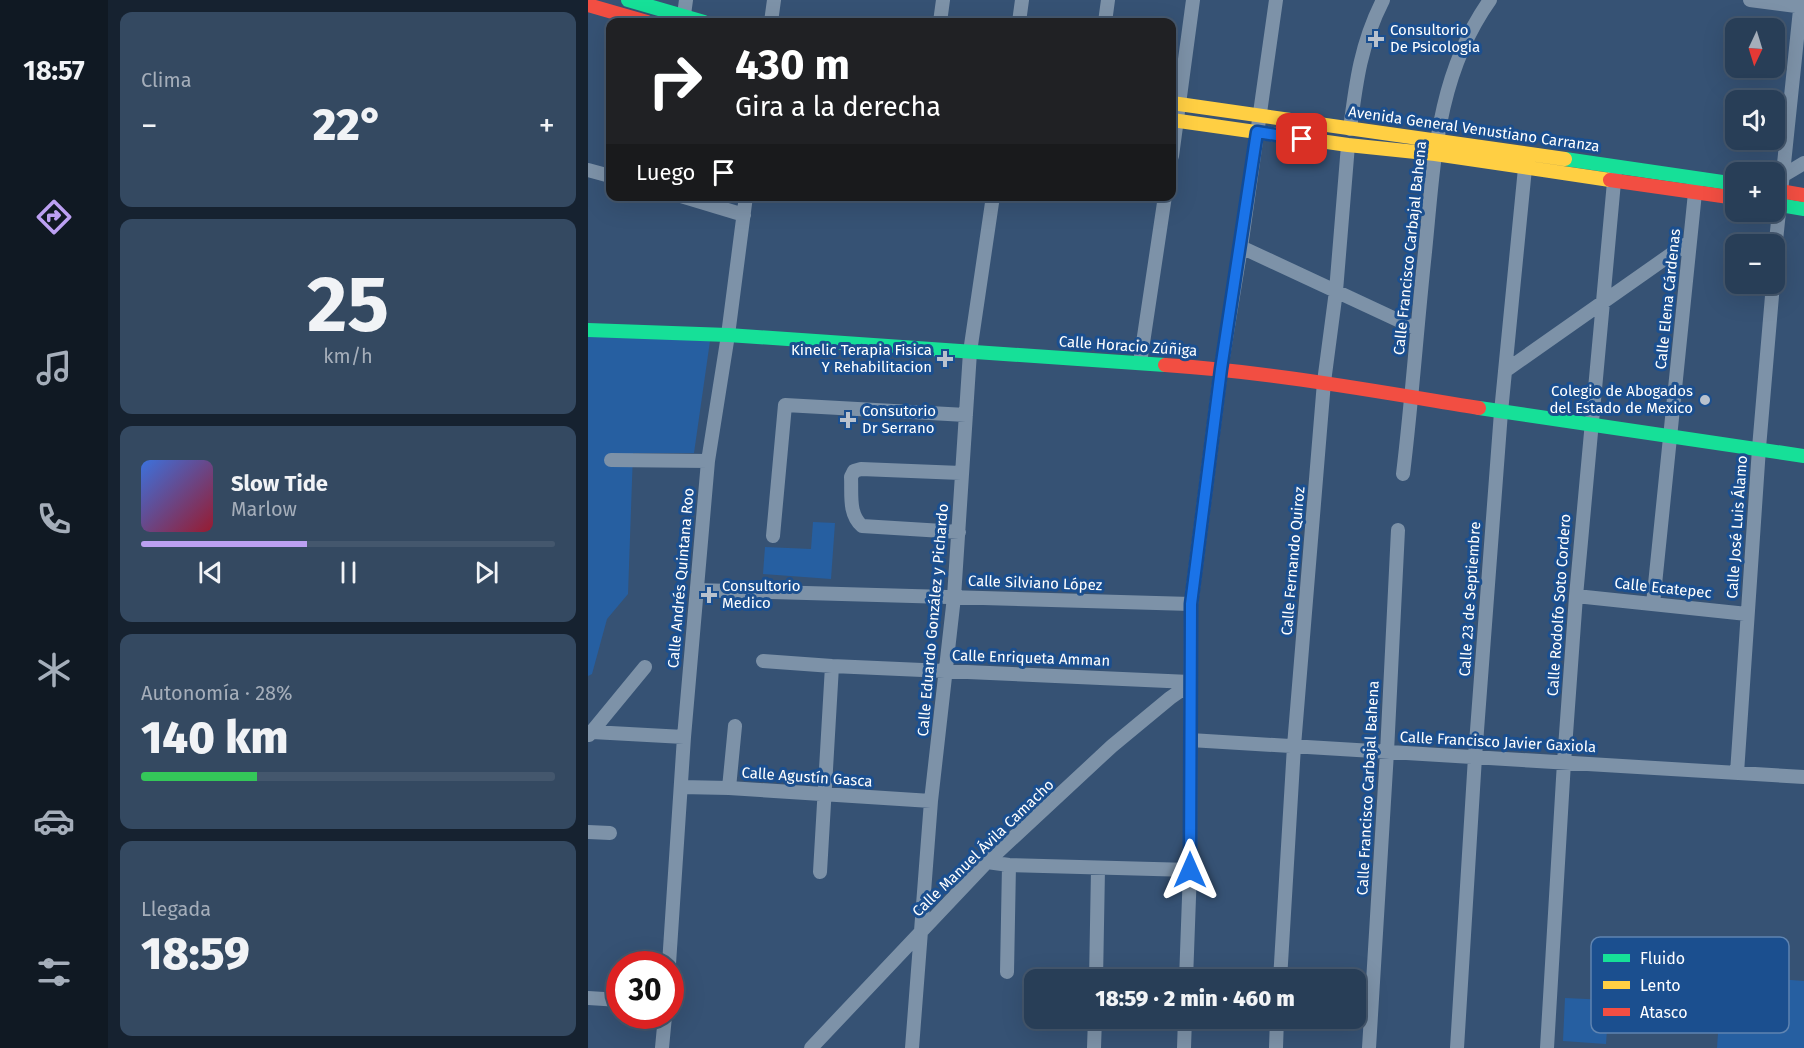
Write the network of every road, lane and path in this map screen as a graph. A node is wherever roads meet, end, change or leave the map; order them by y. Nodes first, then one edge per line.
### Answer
1 (628, 0) edge
2 (686, 0) edge
3 (774, 0) edge
4 (943, 0) edge
5 (1022, 0) edge
6 (1108, 0) edge
7 (1193, 0) edge
8 (1282, 0) edge
9 (1383, 0) edge
10 (1490, 0) edge
11 (1750, 0) edge
12 (588, 5) edge
13 (1802, 5) edge
14 (1275, 6) edge
15 (633, 18) edge
16 (678, 18) edge
17 (683, 18) edge
18 (772, 18) edge
19 (941, 18) edge
20 (1020, 18) edge
21 (1106, 18) edge
22 (1176, 97) edge
23 (1176, 103) edge
24 (1259, 116) junction
25 (1176, 120) edge
26 (1350, 129) junction
27 (1257, 132) junction
28 (1348, 145) junction
29 (1436, 147) junction
30 (1526, 153) junction
31 (1804, 163) edge
32 (1616, 166) junction
33 (1785, 166) edge
34 (1525, 168) junction
35 (588, 170) edge
36 (1785, 174) edge
37 (606, 175) edge
38 (1697, 178) junction
39 (1614, 181) junction
40 (1725, 182) edge
41 (1695, 192) junction
42 (1804, 195) edge
43 (1725, 196) edge
44 (1785, 197) edge
45 (698, 201) edge
46 (745, 201) edge
47 (992, 201) edge
48 (1164, 201) edge
49 (1785, 201) edge
50 (1804, 209) edge
51 (744, 215) junction
52 (1690, 241) junction
53 (1241, 247) junction
54 (1336, 291) junction
55 (1772, 294) edge
56 (1602, 303) junction
57 (1417, 329) junction
58 (588, 330) edge
59 (728, 335) junction
60 (970, 352) junction
61 (1140, 363) junction
62 (1221, 369) junction
63 (1505, 371) junction
64 (1324, 382) junction
65 (1412, 396) junction
66 (1501, 412) junction
67 (966, 415) junction
68 (1590, 424) junction
69 (1670, 436) junction
70 (1759, 448) junction
71 (1804, 456) edge
72 (611, 460) dead end
73 (708, 461) junction
74 (961, 473) junction
75 (1403, 474) dead end
76 (1398, 530) dead end
77 (959, 532) junction
78 (773, 536) dead end
79 (697, 590) junction
80 (1576, 596) junction
81 (954, 597) junction
82 (1191, 604) junction
83 (1653, 604) junction
84 (1747, 614) junction
85 (763, 661) dead end
86 (832, 666) junction
87 (645, 667) dead end
88 (947, 671) junction
89 (1190, 683) junction
90 (735, 726) dead end
91 (590, 734) edge
92 (684, 737) junction
93 (1190, 740) junction
94 (1294, 746) junction
95 (1387, 752) junction
96 (1475, 757) junction
97 (1564, 762) junction
98 (1737, 773) junction
99 (1804, 777) edge
100 (681, 787) junction
101 (729, 788) junction
102 (824, 795) junction
103 (931, 801) junction
104 (588, 832) edge
105 (610, 833) dead end
106 (987, 862) junction
107 (1009, 866) junction
108 (1098, 869) junction
109 (1190, 870) junction
110 (820, 872) dead end
111 (920, 932) junction
112 (670, 951) edge
113 (1096, 969) edge
114 (1186, 969) edge
115 (1281, 969) edge
116 (1007, 972) dead end
117 (588, 998) edge
118 (606, 999) edge
119 (664, 1029) edge
120 (1095, 1029) edge
121 (1185, 1029) edge
122 (1277, 1029) edge
123 (662, 1048) edge
124 (811, 1048) edge
125 (912, 1048) edge
126 (1094, 1048) edge
127 (1184, 1048) edge
128 (1276, 1048) edge
129 (1369, 1048) edge
130 (1457, 1048) edge
131 (1547, 1048) edge

1 - 16 main road
2 - 17 street
3 - 18 street
4 - 19 street
5 - 20 street
6 - 21 street
7 - 22 street
8 - 14 street
9 - 26 street
10 - 29 street, Calle Francisco Carbajal Bahena
11 - 13 street
12 - 15 main road
13 - 33 street
14 - 24 street
23 - 24 main road, Avenida General Venustiano Carranza
24 - 26 main road, Avenida General Venustiano Carranza
24 - 27 street
25 - 27 main road, Avenida General Venustiano Carranza
26 - 29 main road, Avenida General Venustiano Carranza
27 - 28 main road, Avenida General Venustiano Carranza
27 - 53 street
28 - 29 main road, Avenida General Venustiano Carranza
28 - 54 street, Calle Fernando Quiroz
29 - 30 main road, Avenida General Venustiano Carranza
29 - 34 main road, Avenida General Venustiano Carranza
29 - 57 street, Calle Francisco Carbajal Bahena
30 - 32 main road, Avenida General Venustiano Carranza
30 - 34 street, Calle 23 de Septiembre
31 - 36 street
32 - 38 main road, Avenida General Venustiano Carranza
32 - 39 street, Calle Rodolfo Soto Cordero
34 - 39 main road, Avenida General Venustiano Carranza
34 - 63 street, Calle 23 de Septiembre
35 - 37 street
38 - 40 main road, Avenida General Venustiano Carranza
38 - 41 street, Calle Elena Cárdenas
39 - 41 main road, Avenida General Venustiano Carranza
39 - 56 street, Calle Rodolfo Soto Cordero
41 - 43 main road, Avenida General Venustiano Carranza
41 - 52 street, Calle Elena Cárdenas
42 - 44 main road
45 - 51 street
46 - 51 street, Calle Andrés Quintana Roo
47 - 60 street, Calle Eduardo González y Pichardo
48 - 61 street
49 - 50 main road
51 - 59 street, Calle Andrés Quintana Roo
52 - 56 street
52 - 69 street, Calle Elena Cárdenas
53 - 54 street
53 - 62 street
54 - 57 street
54 - 64 street, Calle Fernando Quiroz
55 - 70 street, Calle José Luis Álamo
56 - 63 street
56 - 68 street, Calle Rodolfo Soto Cordero
57 - 65 street, Calle Francisco Carbajal Bahena
58 - 59 main road, Calle Horacio Zúñiga
59 - 60 main road, Calle Horacio Zúñiga
59 - 73 street, Calle Andrés Quintana Roo
60 - 61 main road, Calle Horacio Zúñiga
60 - 67 street, Calle Eduardo González y Pichardo
61 - 62 main road, Calle Horacio Zúñiga
62 - 64 main road, Calle Horacio Zúñiga
62 - 82 street
63 - 66 street, Calle 23 de Septiembre
64 - 65 main road, Calle Horacio Zúñiga
64 - 94 street, Calle Fernando Quiroz
65 - 66 main road, Calle Horacio Zúñiga
65 - 75 street, Calle Francisco Carbajal Bahena
66 - 68 main road, Calle Horacio Zúñiga
66 - 96 street, Calle 23 de Septiembre
67 - 74 street, Calle Eduardo González y Pichardo
67 - 78 street
68 - 69 main road, Calle Horacio Zúñiga
68 - 80 street, Calle Rodolfo Soto Cordero
69 - 70 main road, Calle Horacio Zúñiga
69 - 83 street, Calle Elena Cárdenas
70 - 71 main road, Calle Horacio Zúñiga
70 - 84 street, Calle José Luis Álamo
72 - 73 street
73 - 79 street, Calle Andrés Quintana Roo
74 - 77 street, Calle Eduardo González y Pichardo
74 - 77 street
76 - 95 street, Calle Francisco Carbajal Bahena
77 - 81 street, Calle Eduardo González y Pichardo
79 - 81 street, Calle Silviano López
79 - 92 street, Calle Andrés Quintana Roo
80 - 83 street, Calle Ecatepec
80 - 97 street, Calle Rodolfo Soto Cordero
81 - 82 street, Calle Silviano López
81 - 88 street, Calle Eduardo González y Pichardo
82 - 89 street
83 - 84 street, Calle Ecatepec
84 - 98 street, Calle José Luis Álamo
85 - 86 street, Calle Enriqueta Amman
86 - 88 street, Calle Enriqueta Amman
86 - 102 street
87 - 91 street
88 - 89 street, Calle Enriqueta Amman
88 - 103 street, Calle Eduardo González y Pichardo
89 - 93 street
89 - 106 street, Calle Manuel Ávila Camacho
90 - 101 street
91 - 92 street
92 - 100 street, Calle Andrés Quintana Roo
93 - 94 street, Calle Francisco Javier Gaxiola
93 - 109 street
94 - 95 street, Calle Francisco Javier Gaxiola
94 - 115 street, Calle Fernando Quiroz
95 - 96 street, Calle Francisco Javier Gaxiola
95 - 129 street, Calle Francisco Carbajal Bahena
96 - 97 street, Calle Francisco Javier Gaxiola
96 - 130 street, Calle 23 de Septiembre
97 - 98 street, Calle Francisco Javier Gaxiola
97 - 131 street, Calle Rodolfo Soto Cordero
98 - 99 street, Calle Francisco Javier Gaxiola
100 - 101 street, Calle Agustín Gasca
100 - 112 street, Calle Andrés Quintana Roo
101 - 102 street, Calle Agustín Gasca
102 - 103 street, Calle Agustín Gasca
102 - 110 street
103 - 111 street, Calle Eduardo González y Pichardo
104 - 105 street
106 - 107 street
106 - 111 street, Calle Manuel Ávila Camacho
107 - 108 street
107 - 116 street
108 - 109 street
108 - 113 street
109 - 114 street
111 - 124 street, Calle Manuel Ávila Camacho
111 - 125 street, Calle Eduardo González y Pichardo
117 - 118 street
119 - 123 street
120 - 126 street
121 - 127 street
122 - 128 street

